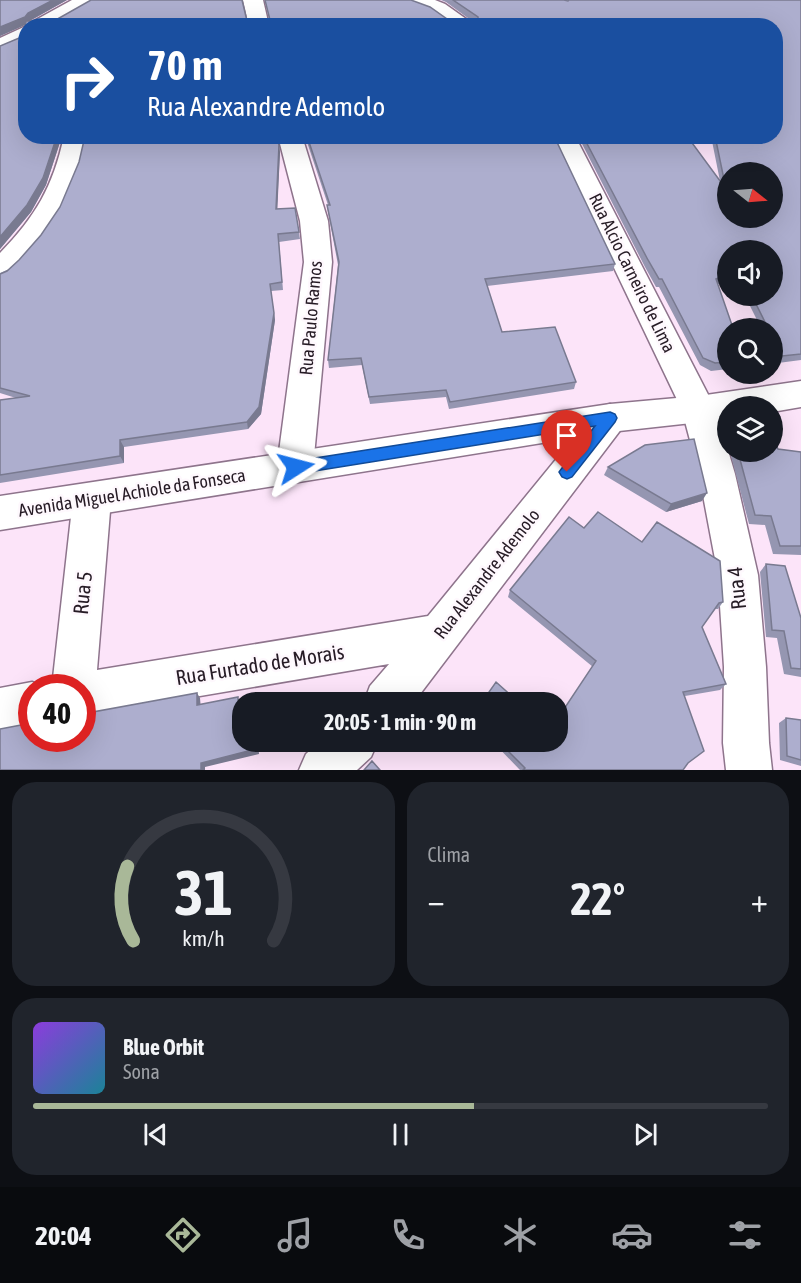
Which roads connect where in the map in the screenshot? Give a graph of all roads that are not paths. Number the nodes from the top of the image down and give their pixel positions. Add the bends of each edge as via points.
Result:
1 (253, 0) edge
2 (417, 0) edge
3 (93, 6) edge
4 (61, 18) edge
5 (257, 18) edge
6 (453, 18) edge
7 (18, 36) edge
8 (0, 46) edge
9 (75, 144) edge
10 (292, 144) edge
11 (566, 144) edge
12 (0, 271) edge
13 (801, 394) edge
14 (783, 397) edge
15 (717, 406) edge
16 (717, 408) edge
17 (783, 412) edge
18 (801, 414) edge
19 (610, 418) junction
20 (717, 462) edge
21 (296, 467) junction
22 (92, 499) junction
23 (0, 513) edge
24 (438, 636) junction
25 (75, 674) edge
26 (96, 692) edge
27 (394, 692) edge
28 (18, 707) edge
29 (0, 710) edge
30 (342, 752) edge
31 (322, 770) edge
32 (749, 770) edge

1 - 5 street
2 - 6 street
3 - 4 street
7 - 8 street
9 - 12 street via 72,166 59,198 29,240
10 - 21 street, Rua Paulo Ramos via 314,221 318,262
11 - 15 street, Rua Alcio Carneiro de Lima
13 - 14 street, Avenida Miguel Achiole da Fonseca
16 - 19 street, Avenida Miguel Achiole da Fonseca
17 - 18 street
19 - 21 street, Avenida Miguel Achiole da Fonseca
19 - 24 street, Rua Alexandre Ademolo
20 - 32 street, Rua 4 via 738,575
21 - 22 street, Avenida Miguel Achiole da Fonseca
22 - 23 street, Avenida Miguel Achiole da Fonseca
22 - 25 street, Rua 5
24 - 26 street, Rua Furtado de Morais
24 - 27 street, Rua Alexandre Ademolo
28 - 29 street
30 - 31 street

